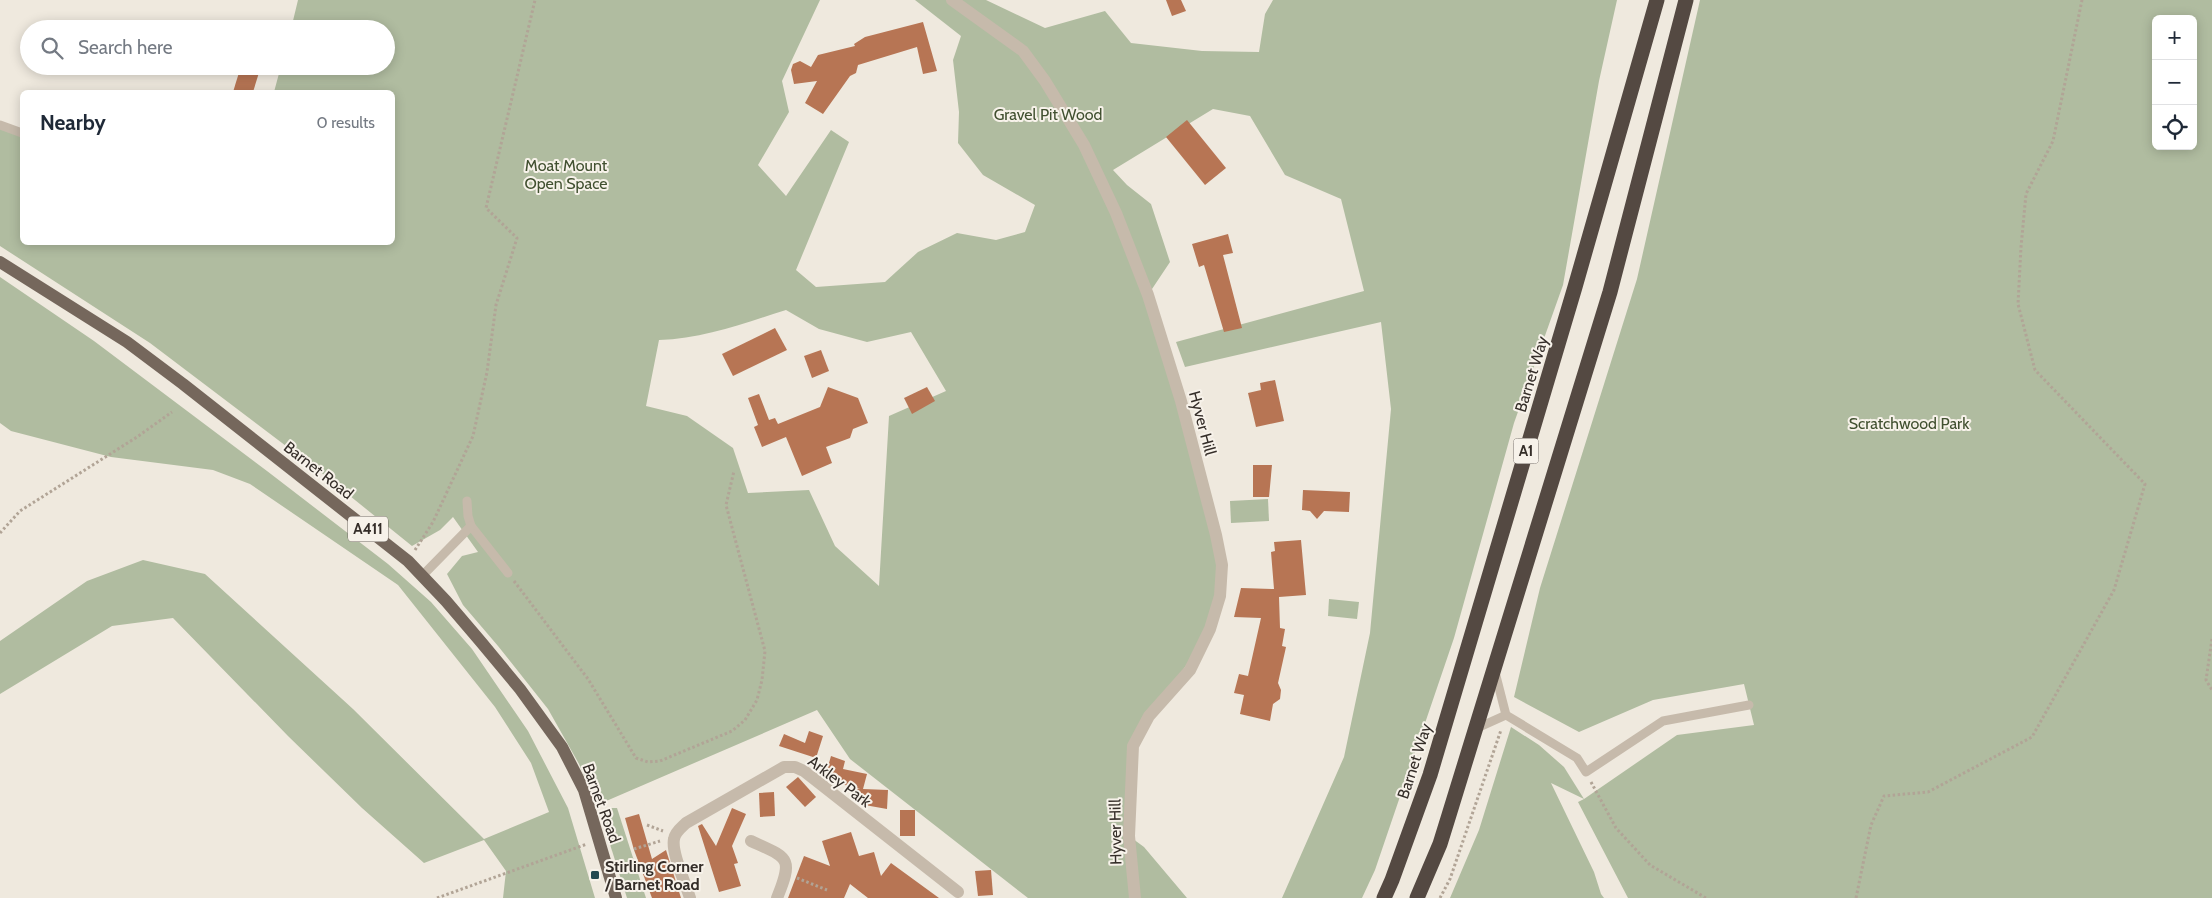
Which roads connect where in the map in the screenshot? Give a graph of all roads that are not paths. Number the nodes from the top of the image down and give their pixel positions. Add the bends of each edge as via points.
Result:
1 (952, 0) edge
2 (1657, 0) edge
3 (1686, 0) edge
4 (0, 125) edge
5 (20, 133) edge
6 (0, 262) edge
7 (467, 501) dead end
8 (471, 526) junction
9 (508, 573) road end
10 (422, 576) junction
11 (1495, 671) junction
12 (1749, 704) dead end
13 (1506, 715) junction
14 (1474, 730) junction
15 (751, 841) dead end
16 (959, 896) edge
17 (616, 898) edge
18 (690, 898) edge
19 (777, 898) edge
20 (1135, 898) edge
21 (1384, 898) edge
22 (1417, 898) edge

1 - 20 street, Hyver Hill via 1023,51 1084,145 1116,213 1148,295 1181,401 1218,545 1222,565 1220,596 1210,629 1190,670 1149,716 1133,746 1129,836
2 - 21 highway, Barnet Way / A1 via 1576,287 1430,774
3 - 11 highway, A1 via 1610,292
4 - 5 lane
6 - 10 main road, Barnet Road / A411 via 135,348 408,561
7 - 8 lane
8 - 9 lane
8 - 10 lane
10 - 17 main road, Barnet Road / A411 via 503,668 562,747 584,790
11 - 13 lane
11 - 14 highway, A1
12 - 13 lane via 1663,721 1586,772 1577,758
13 - 14 lane
14 - 22 highway, A1 via 1442,837
15 - 19 street via 780,854 786,863 787,874
16 - 18 street, Arkley Park via 804,771 784,767 694,818 679,830 675,836 675,850

